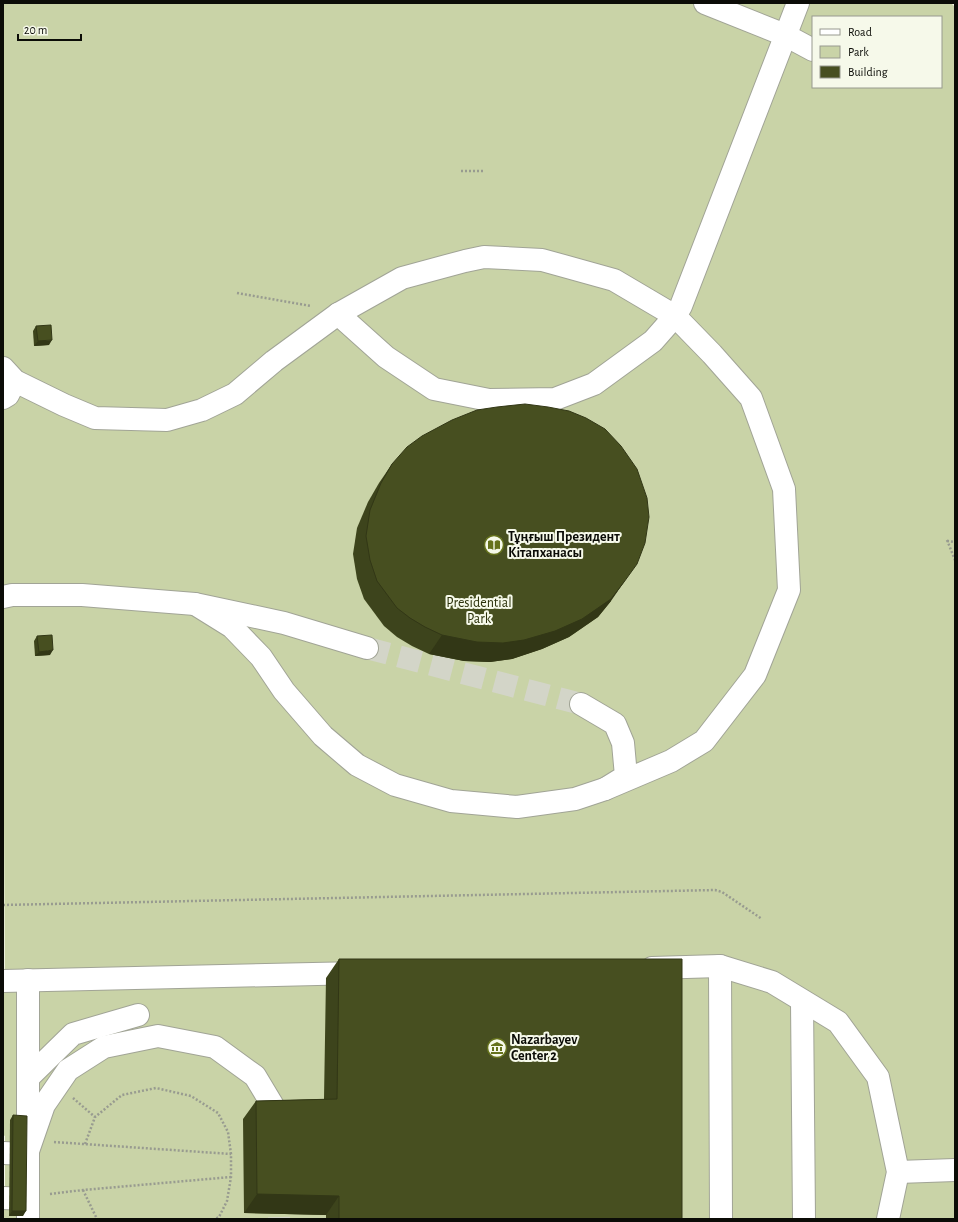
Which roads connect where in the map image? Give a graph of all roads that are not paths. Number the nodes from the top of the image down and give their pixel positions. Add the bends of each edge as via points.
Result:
1 (705, 3) edge
2 (798, 3) edge
3 (785, 35) junction
4 (812, 49) edge
5 (338, 314) junction
6 (675, 316) junction
7 (7, 382) edge
8 (6, 595) edge
9 (195, 604) junction
10 (367, 648) tunnel mouth
11 (581, 704) tunnel mouth
12 (605, 789) junction
13 (720, 966) junction
14 (632, 968) edge
15 (378, 973) edge
16 (3, 980) edge
17 (28, 980) junction
18 (802, 1000) junction
19 (138, 1015) dead end
20 (28, 1078) junction
21 (276, 1111) edge
22 (3, 1153) edge
23 (27, 1154) junction
24 (955, 1170) edge
25 (898, 1172) junction
26 (3, 1198) edge
27 (33, 1204) edge
28 (38, 1219) edge
29 (721, 1219) edge
30 (804, 1219) edge
31 (888, 1219) edge

1 - 3 lane
2 - 3 lane
3 - 4 lane
3 - 6 lane
5 - 6 lane via 402,278 484,257 503,257 542,260 614,280
5 - 6 lane via 386,357 434,389 489,400 555,399 594,384 653,341
5 - 7 lane via 274,361 235,394 202,410 167,420 95,418
6 - 12 lane via 751,398 784,489 789,590 756,675 704,741 671,761
8 - 9 lane via 82,595
9 - 10 lane via 284,623
9 - 12 lane via 232,627 261,657 284,691 323,736 357,765 395,785 450,801 517,807 575,799
11 - 12 lane via 615,724 623,743 626,776
13 - 14 lane
13 - 18 lane via 772,982
13 - 29 lane
15 - 17 lane
16 - 17 lane
17 - 20 lane
18 - 25 lane via 838,1022 878,1077
18 - 30 lane
19 - 20 lane via 73,1034
20 - 23 lane
21 - 23 lane via 255,1076 215,1047 158,1036 104,1047 68,1070 44,1105
22 - 23 lane
23 - 27 lane
24 - 25 lane
25 - 31 lane
26 - 27 lane
27 - 28 lane

